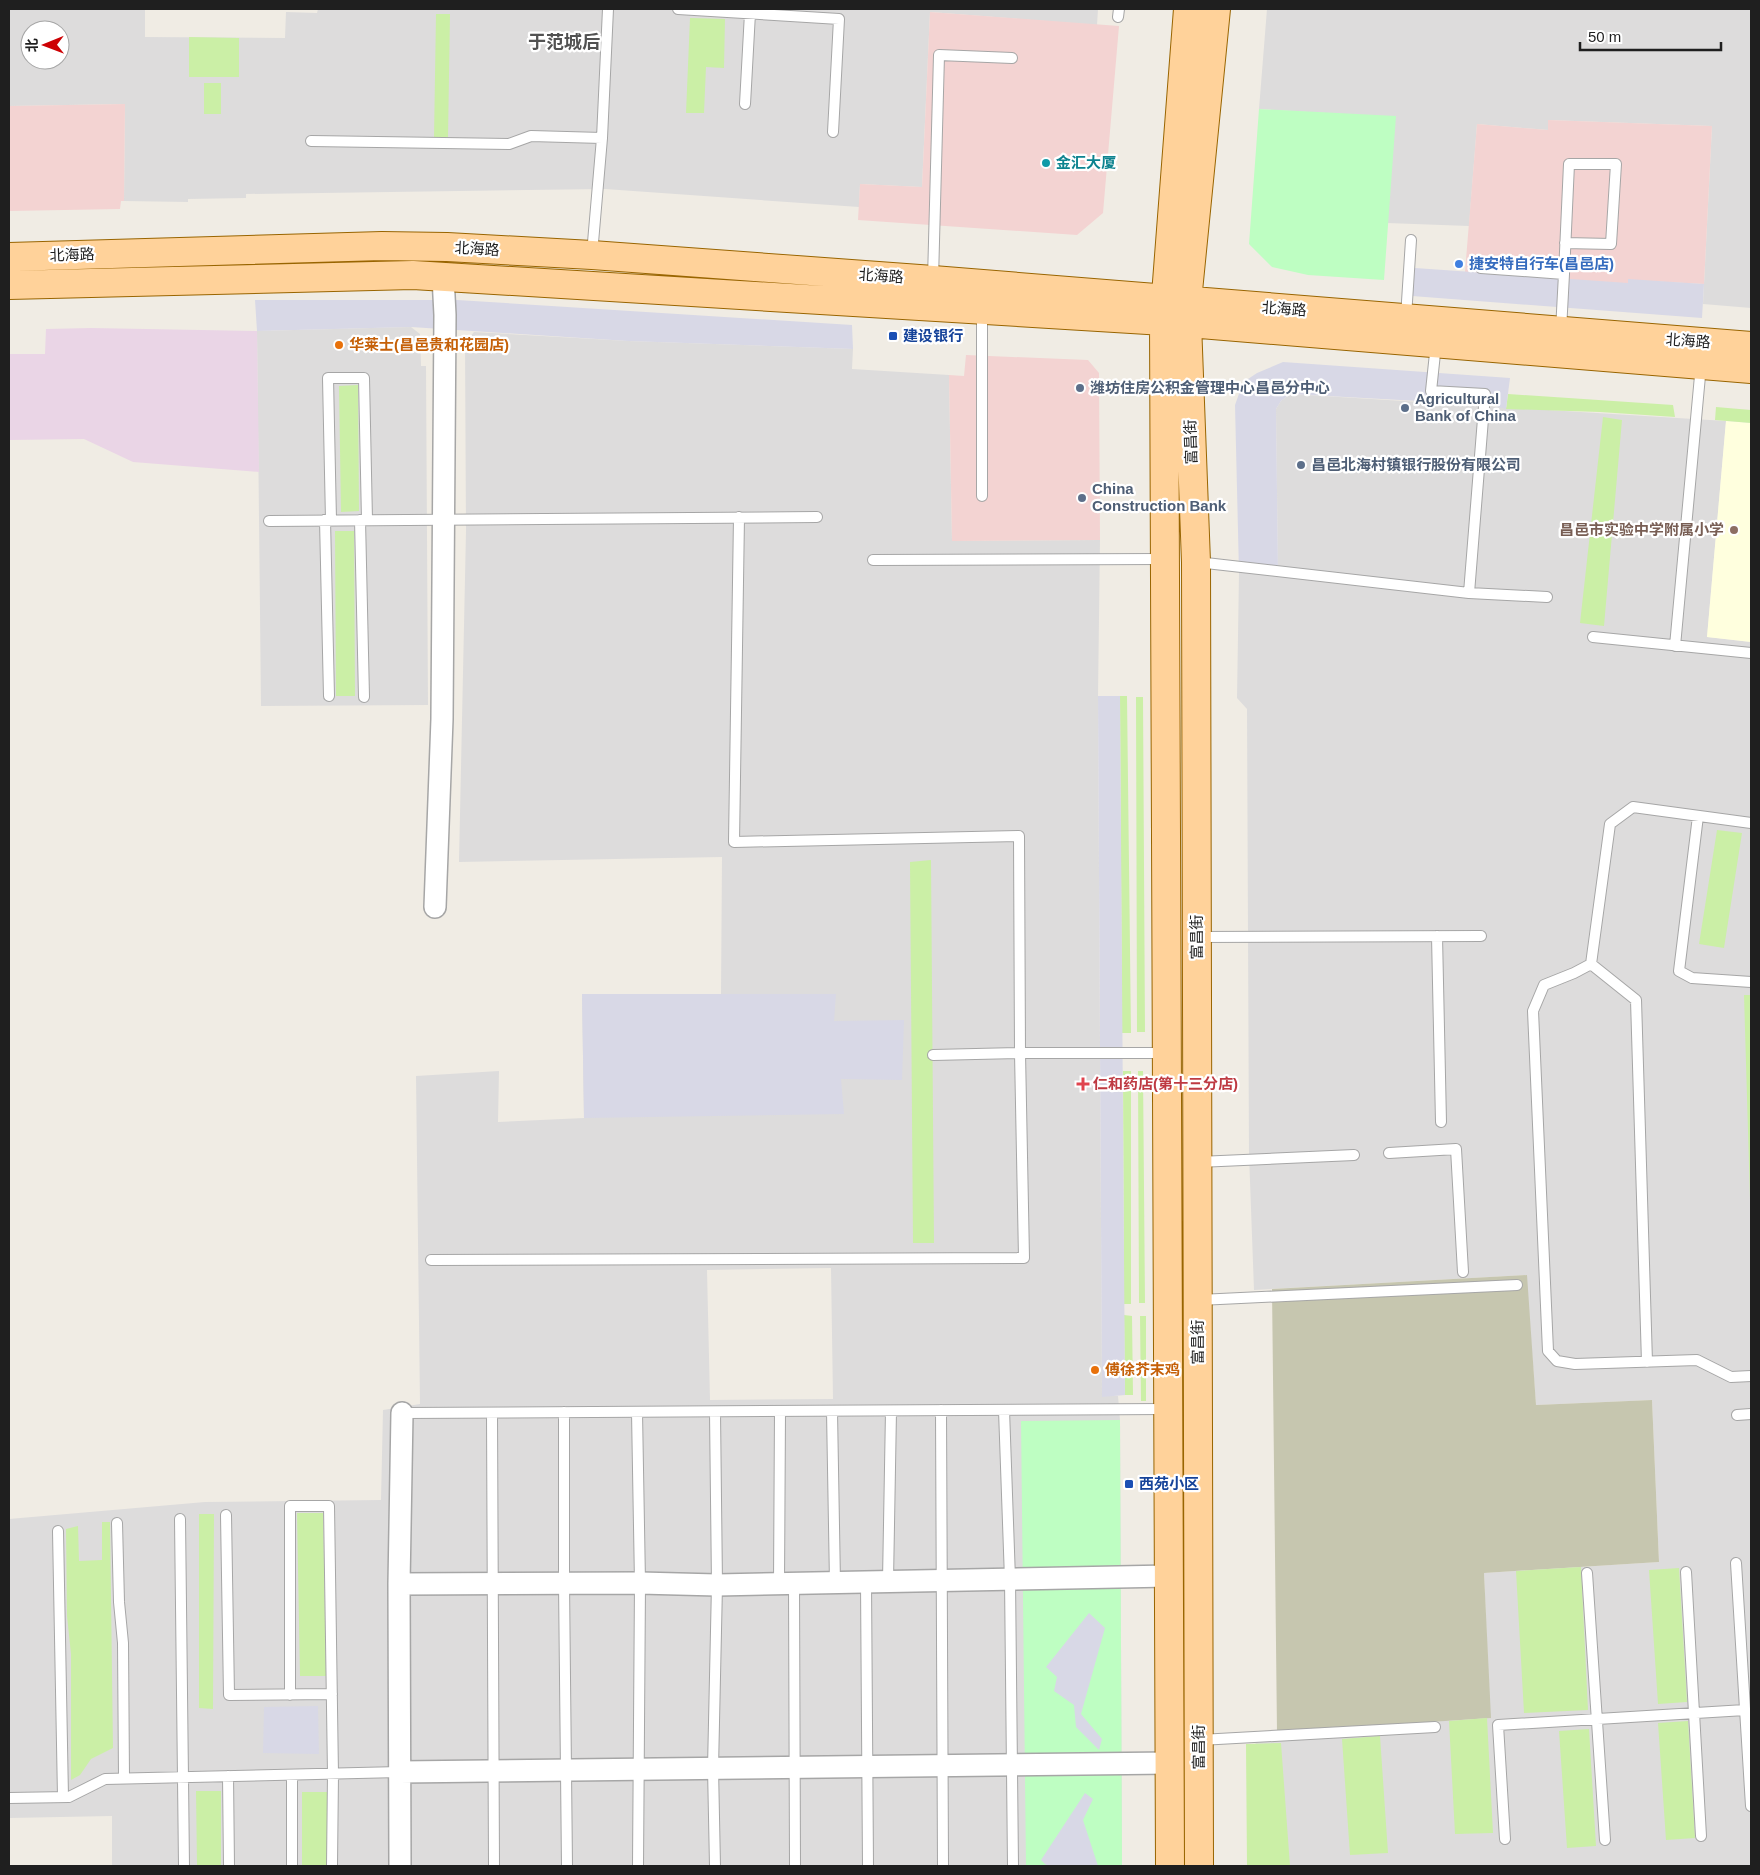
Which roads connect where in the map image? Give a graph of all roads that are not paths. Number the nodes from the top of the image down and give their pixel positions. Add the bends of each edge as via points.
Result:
1 (608, 9) edge
2 (678, 9) edge
3 (1188, 9) edge
4 (1216, 9) edge
5 (750, 13) junction
6 (1012, 58) dead end
7 (744, 104) dead end
8 (833, 132) dead end
9 (602, 138) junction
10 (311, 141) dead end
11 (1412, 240) dead end
12 (1565, 243) junction
13 (592, 255) junction
14 (9, 257) edge
15 (1480, 268) dead end
16 (1564, 274) junction
17 (443, 277) junction
18 (933, 280) junction
19 (9, 285) edge
20 (982, 311) junction
21 (1176, 311) junction
22 (1406, 318) junction
23 (1561, 331) junction
24 (1436, 343) junction
25 (1751, 346) edge
26 (1701, 364) junction
27 (1751, 368) edge
28 (982, 496) dead end
29 (739, 517) junction
30 (817, 517) dead end
31 (328, 520) junction
32 (363, 520) junction
33 (444, 520) junction
34 (269, 521) dead end
35 (1164, 559) junction
36 (873, 560) dead end
37 (1196, 562) junction
38 (1469, 593) junction
39 (1547, 597) dead end
40 (1593, 638) dead end
41 (1675, 646) junction
42 (1751, 653) edge
43 (329, 696) dead end
44 (364, 697) dead end
45 (1698, 816) junction
46 (1751, 823) edge
47 (435, 907) dead end
48 (1437, 936) junction
49 (1481, 936) dead end
50 (1197, 937) junction
51 (1591, 964) junction
52 (1751, 982) edge
53 (1020, 1053) junction
54 (1167, 1053) junction
55 (933, 1055) dead end
56 (1441, 1122) dead end
57 (1389, 1153) dead end
58 (1354, 1154) dead end
59 (1197, 1162) junction
60 (431, 1260) dead end
61 (1463, 1272) dead end
62 (1517, 1285) dead end
63 (1198, 1300) junction
64 (1647, 1362) junction
65 (1751, 1376) edge
66 (1168, 1409) junction
67 (941, 1410) junction
68 (1004, 1410) junction
69 (780, 1411) junction
70 (832, 1411) junction
71 (891, 1411) junction
72 (564, 1412) junction
73 (637, 1412) junction
74 (715, 1412) junction
75 (402, 1413) joint
76 (492, 1413) junction
77 (1751, 1414) edge
78 (1737, 1415) dead end
79 (226, 1515) dead end
80 (180, 1519) dead end
81 (117, 1523) dead end
82 (58, 1531) dead end
83 (1736, 1563) dead end
84 (1686, 1572) dead end
85 (1587, 1573) dead end
86 (1169, 1576) junction
87 (1010, 1579) junction
88 (941, 1580) junction
89 (888, 1581) junction
90 (866, 1582) junction
91 (564, 1583) junction
92 (640, 1583) junction
93 (786, 1583) junction
94 (834, 1583) junction
95 (399, 1584) junction
96 (492, 1584) junction
97 (717, 1585) junction
98 (290, 1694) junction
99 (332, 1694) junction
100 (1745, 1710) junction
101 (1694, 1713) junction
102 (1597, 1719) junction
103 (1435, 1727) dead end
104 (1199, 1740) junction
105 (1170, 1763) junction
106 (1012, 1765) junction
107 (867, 1766) junction
108 (942, 1766) junction
109 (713, 1768) junction
110 (795, 1768) junction
111 (565, 1770) junction
112 (638, 1770) junction
113 (493, 1771) junction
114 (400, 1772) junction
115 (333, 1774) junction
116 (292, 1775) junction
117 (228, 1776) junction
118 (184, 1777) junction
119 (124, 1778) junction
120 (63, 1797) junction
121 (9, 1798) edge
122 (1751, 1806) edge
123 (1700, 1836) dead end
124 (1504, 1839) dead end
125 (1605, 1840) dead end
126 (184, 1866) edge
127 (229, 1866) edge
128 (292, 1866) edge
129 (332, 1866) edge
130 (400, 1866) edge
131 (494, 1866) edge
132 (567, 1866) edge
133 (638, 1866) edge
134 (715, 1866) edge
135 (795, 1866) edge
136 (868, 1866) edge
137 (942, 1866) edge
138 (1013, 1866) edge
139 (1170, 1866) edge
140 (1199, 1866) edge

1 - 9 lane
2 - 5 lane
3 - 21 main road, 富昌街
4 - 21 main road, 富昌街
5 - 7 lane
5 - 8 lane via 839,19
6 - 18 lane via 939,55
9 - 10 lane via 531,136 509,144
9 - 13 lane
11 - 22 lane
12 - 12 lane via 1569,164 1616,164 1611,244
12 - 16 lane
13 - 14 main road, 北海路 via 382,246
13 - 18 main road, 北海路
15 - 16 lane
16 - 23 lane
17 - 19 main road, 北海路
17 - 20 main road, 北海路
17 - 33 street
18 - 21 main road, 北海路
20 - 21 main road, 北海路
20 - 28 lane
21 - 22 main road, 北海路
21 - 24 main road, 北海路
21 - 35 main road, 富昌街
21 - 37 main road, 富昌街
22 - 23 main road, 北海路
23 - 25 main road, 北海路
24 - 26 main road, 北海路
24 - 38 lane via 1431,391 1485,394
26 - 27 main road, 北海路
26 - 41 lane
29 - 30 lane
29 - 33 lane
29 - 53 lane via 734,842 1019,836
31 - 32 lane
31 - 32 lane via 328,378 364,378
31 - 34 lane
31 - 43 lane
32 - 33 lane
32 - 44 lane
33 - 47 street via 442,719
35 - 36 lane
35 - 54 main road, 富昌街
37 - 38 lane
37 - 50 main road, 富昌街
38 - 39 lane
40 - 41 lane
41 - 42 lane
45 - 46 lane
45 - 51 lane via 1633,807 1610,824
45 - 52 lane via 1679,971 1692,978
48 - 49 lane
48 - 50 lane
48 - 56 lane
50 - 59 main road, 富昌街
51 - 64 lane via 1636,1000
51 - 64 lane via 1544,985 1533,1011 1548,1351 1557,1361 1575,1364
53 - 54 lane
53 - 55 lane
53 - 60 lane via 1024,1258
54 - 66 main road, 富昌街
57 - 61 lane via 1456,1149
58 - 59 lane
59 - 63 main road, 富昌街
62 - 63 lane
63 - 104 main road, 富昌街
64 - 65 lane via 1697,1360 1731,1377
66 - 68 lane
66 - 86 main road, 富昌街
67 - 68 lane
67 - 71 lane
67 - 88 lane
68 - 87 lane
69 - 70 lane
69 - 74 lane
69 - 93 lane
70 - 71 lane
70 - 94 lane
71 - 89 lane
72 - 73 lane
72 - 76 lane
72 - 91 lane
73 - 74 lane
73 - 92 lane
74 - 97 lane
75 - 76 lane
75 - 95 street
76 - 96 lane
77 - 78 lane
79 - 98 lane via 229,1695
80 - 118 lane
81 - 119 lane via 123,1643
82 - 120 lane
83 - 100 lane
84 - 101 lane
85 - 102 lane
86 - 87 street
86 - 105 main road, 富昌街
87 - 88 street
87 - 106 lane
88 - 89 street
88 - 108 lane
89 - 90 street
90 - 94 street
90 - 107 lane
91 - 92 street
91 - 96 street
91 - 111 lane
92 - 97 street
92 - 112 lane
93 - 94 street
93 - 97 street
93 - 110 lane
95 - 96 street
95 - 114 street
96 - 113 lane
97 - 109 lane
98 - 99 lane
98 - 99 lane via 290,1506 329,1506
99 - 115 lane
100 - 101 lane
100 - 122 lane
101 - 102 lane
101 - 123 lane
102 - 124 lane via 1498,1725
102 - 125 lane
103 - 104 lane
104 - 140 main road, 富昌街
105 - 106 street
105 - 139 main road, 富昌街
106 - 108 street
106 - 138 lane
107 - 108 street
107 - 110 street
107 - 136 lane
108 - 137 lane
109 - 110 street
109 - 112 street
109 - 134 lane
110 - 135 lane
111 - 112 street
111 - 113 street
111 - 132 lane
112 - 133 lane
113 - 114 street
113 - 131 lane
114 - 115 lane
114 - 130 street
115 - 116 lane
115 - 129 lane
116 - 117 lane
116 - 128 lane
117 - 118 lane
117 - 127 lane
118 - 119 lane
118 - 126 lane
119 - 120 lane via 105,1778
120 - 121 lane

